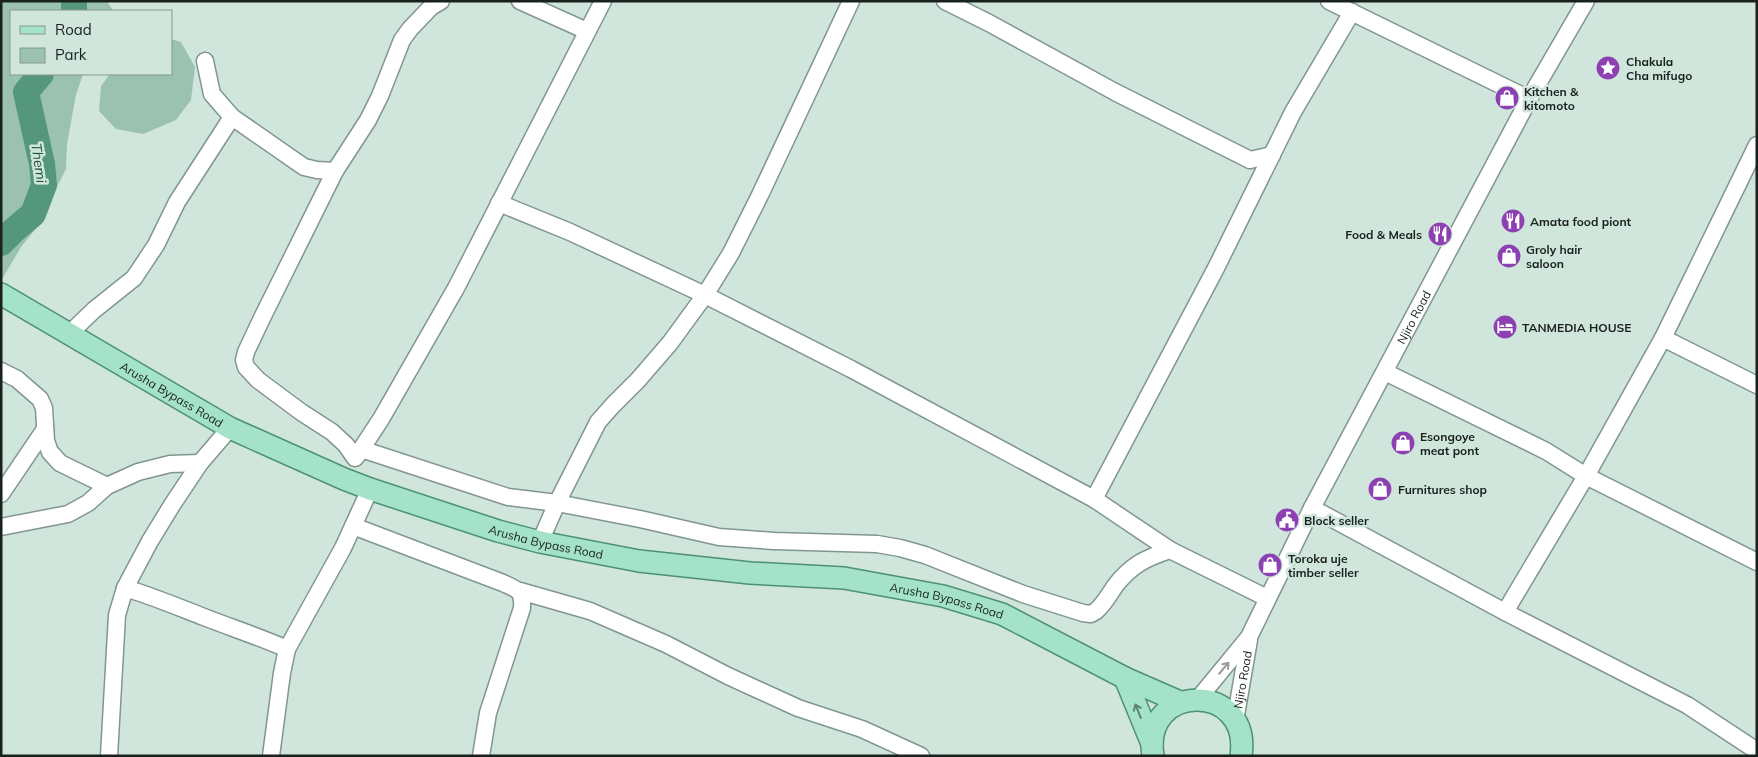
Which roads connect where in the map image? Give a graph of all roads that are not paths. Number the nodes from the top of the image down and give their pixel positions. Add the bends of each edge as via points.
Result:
1 (441, 1) edge
2 (520, 1) edge
3 (603, 1) edge
4 (851, 1) edge
5 (945, 1) edge
6 (1329, 1) edge
7 (1586, 1) edge
8 (1352, 12) junction
9 (587, 30) junction
10 (205, 61) dead end
11 (1529, 99) junction
12 (232, 117) junction
13 (1757, 145) edge
14 (1272, 155) junction
15 (335, 171) junction
16 (499, 202) junction
17 (4, 295) edge
18 (705, 295) junction
19 (69, 334) junction
20 (1663, 338) junction
21 (1, 371) edge
22 (1385, 372) junction
23 (1757, 385) edge
24 (230, 428) junction
25 (45, 429) junction
26 (358, 454) junction
27 (200, 464) junction
28 (1586, 476) junction
29 (344, 479) junction
30 (107, 486) junction
31 (370, 489) junction
32 (1, 494) edge
33 (1094, 499) junction
34 (557, 503) junction
35 (1312, 508) junction
36 (353, 526) junction
37 (1, 527) edge
38 (540, 542) junction
39 (1170, 550) junction
40 (1757, 562) edge
41 (125, 588) junction
42 (520, 591) junction
43 (1267, 598) junction
44 (1506, 612) junction
45 (1249, 637) junction
46 (287, 649) junction
47 (1125, 678) junction
48 (1189, 701) junction
49 (1235, 721) junction
50 (1152, 750) edge
51 (1757, 751) edge
52 (1244, 752) edge
53 (109, 756) edge
54 (271, 756) edge
55 (481, 756) edge
56 (921, 756) edge

1 - 15 street via 430,7 402,40 372,112
2 - 9 street
3 - 9 street
4 - 18 street via 760,196
5 - 14 street via 1250,160
6 - 8 street
7 - 11 street, Njiro Road
8 - 11 street
8 - 14 street via 1293,112
9 - 16 street
10 - 12 street via 212,94
11 - 22 street, Njiro Road
12 - 15 street via 304,167
12 - 19 street via 177,202 156,245 134,278
13 - 20 street
14 - 33 street
15 - 26 street via 244,360 258,380
16 - 18 street
16 - 26 street via 447,305
17 - 19 main road, Arusha Bypass Road
18 - 33 street
18 - 34 street via 670,343 598,422
19 - 24 main road, Arusha Bypass Road
20 - 23 street
20 - 28 street
21 - 25 street via 17,379 40,399
22 - 28 street via 1546,451
22 - 35 street, Njiro Road
24 - 27 street
24 - 29 main road, Arusha Bypass Road
25 - 30 street via 50,452 60,463
25 - 32 street
26 - 29 street
26 - 34 street via 508,498
27 - 30 street via 170,464 138,472
27 - 41 street via 150,541
28 - 40 street
28 - 44 street
29 - 31 main road, Arusha Bypass Road
30 - 37 street via 88,503 68,514
31 - 36 street
31 - 38 main road, Arusha Bypass Road
33 - 39 street
34 - 38 street
34 - 39 street via 719,537 877,544 900,548 1023,594 1091,614 1102,606 1134,565
35 - 43 street, Njiro Road
35 - 44 street
36 - 42 street
36 - 46 street
38 - 47 main road, Arusha Bypass Road via 639,561 750,573 844,578 943,596 1002,614
39 - 43 street
41 - 46 street via 159,598
41 - 53 street via 117,615
42 - 55 street via 522,608 488,713
42 - 56 street via 590,611 798,708 862,729
43 - 45 street, Njiro Road
44 - 51 street via 1687,704
48 -> 45 street, Njiro Road
45 - 49 street, Njiro Road
46 - 54 street
47 - 48 main road, Arusha Bypass Road
50 -> 47 main road
48 - 49 main road, Arusha Bypass Road via 1212,702 1226,709
48 - 50 main road via 1169,709 1160,718 1154,730
49 - 52 main road

